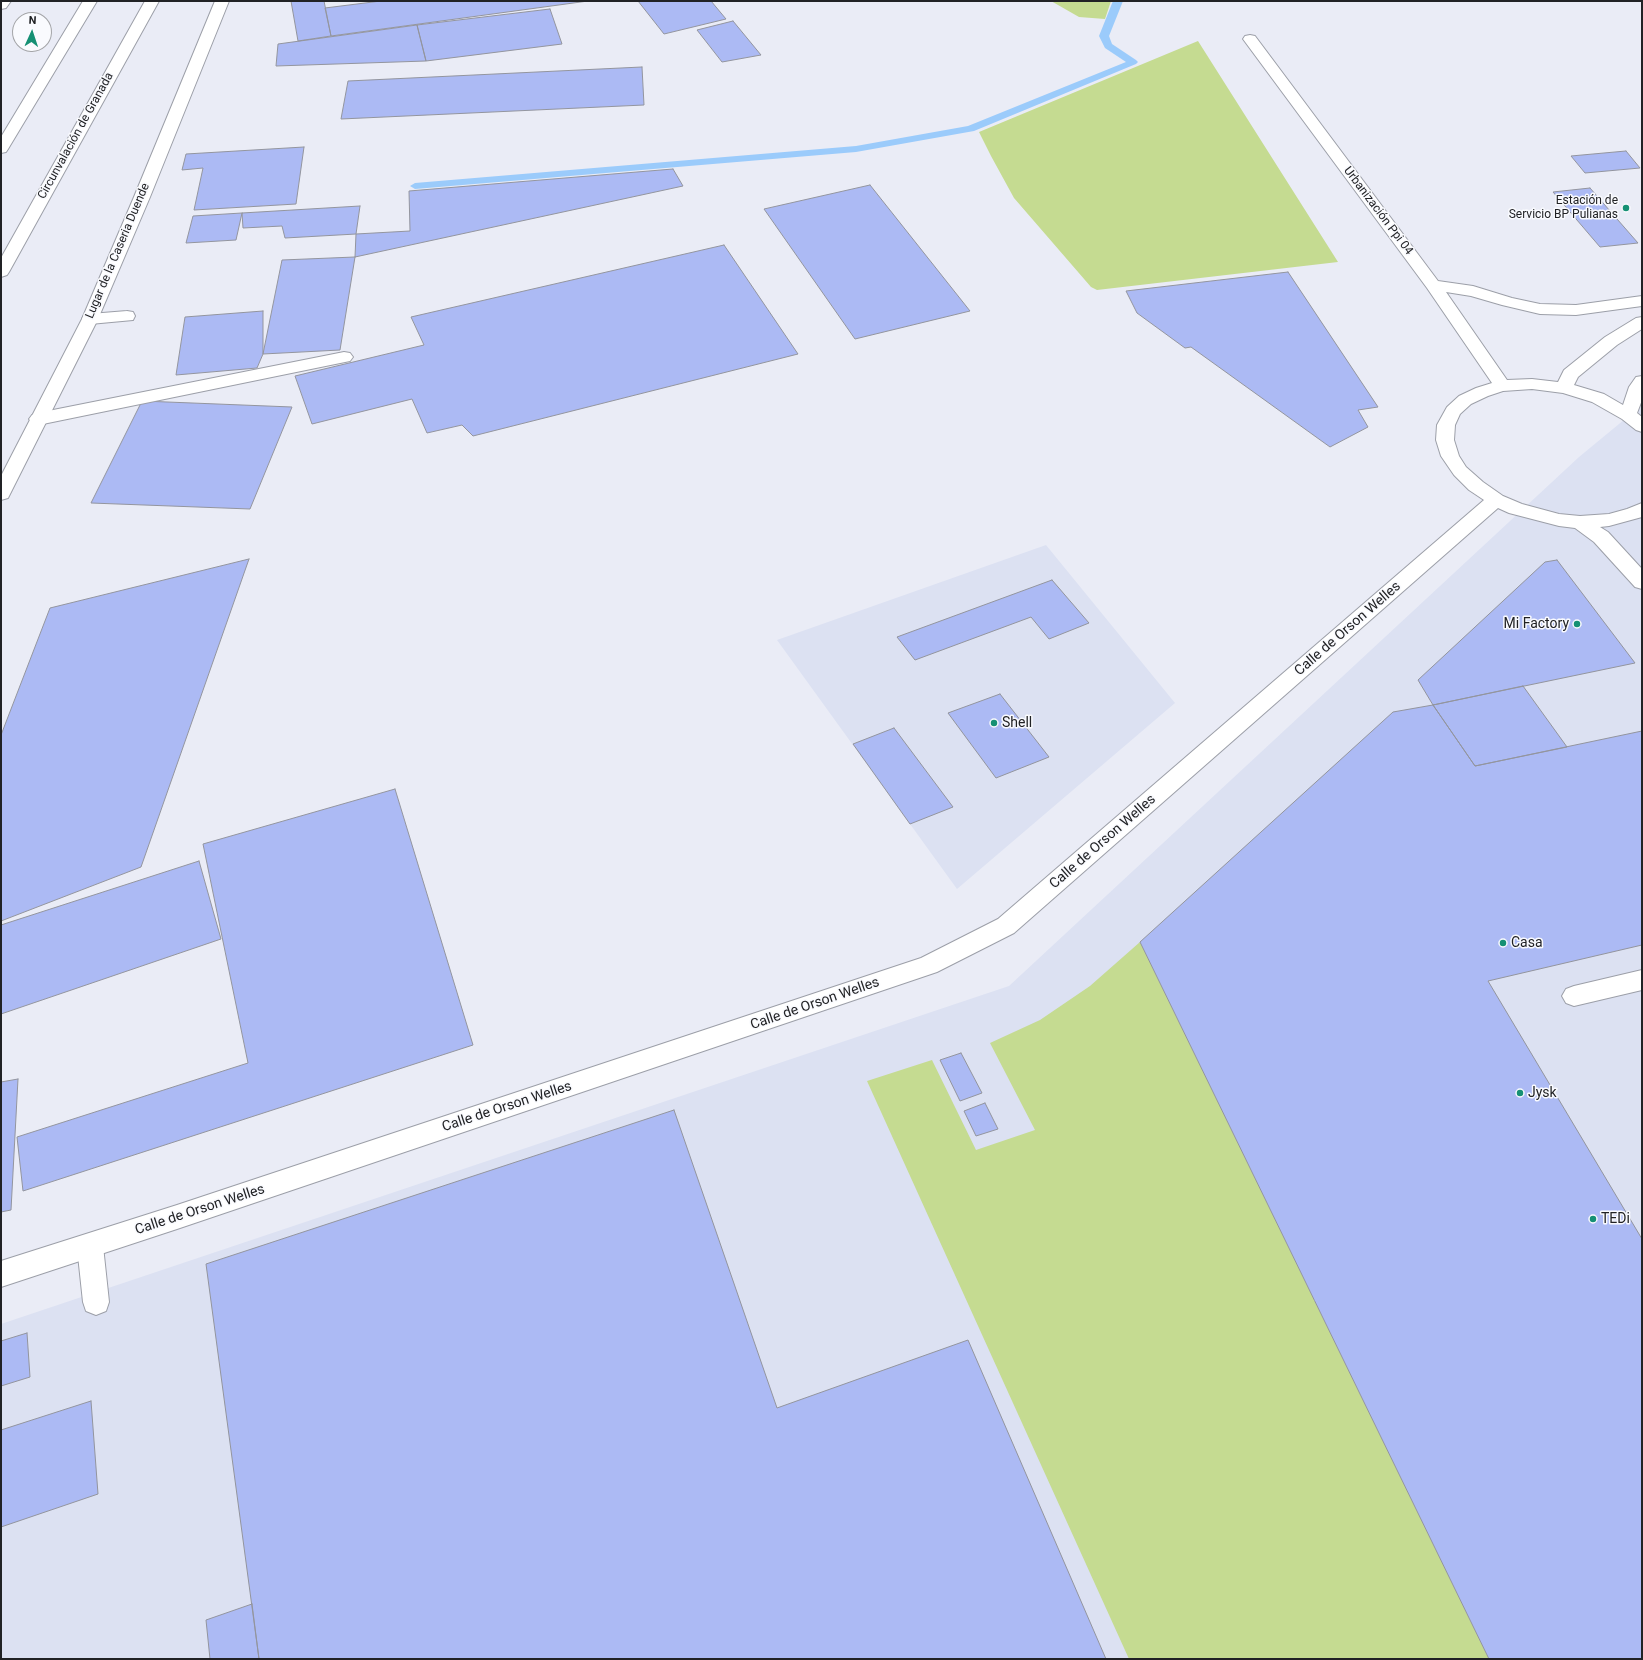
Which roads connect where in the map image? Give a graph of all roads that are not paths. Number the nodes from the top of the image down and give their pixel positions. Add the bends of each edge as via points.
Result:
1 (4, 1) edge
2 (90, 1) edge
3 (152, 1) edge
4 (222, 1) edge
5 (1, 5) edge
6 (1250, 39) dead end
7 (1, 149) edge
8 (1, 272) edge
9 (1433, 285) junction
10 (1642, 301) edge
11 (128, 316) dead end
12 (90, 319) junction
13 (1642, 322) edge
14 (344, 357) dead end
15 (1642, 381) edge
16 (1502, 386) junction
17 (1564, 388) junction
18 (1628, 415) junction
19 (38, 419) junction
20 (1642, 426) edge
21 (1, 494) edge
22 (1496, 500) junction
23 (1639, 517) edge
24 (1580, 522) junction
25 (1642, 582) edge
26 (1642, 980) edge
27 (1574, 996) dead end
28 (90, 1246) junction
29 (1, 1274) edge
30 (96, 1302) dead end

1 - 5 main road
2 - 7 main road
3 - 8 main road, Circunvalación de Granada
4 - 12 main road, Lugar de la Caseria Duende
6 - 9 main road, Urbanización Ppi 04
9 - 10 main road via 1473,291 1540,309 1576,310
9 - 16 main road, Urbanización Ppi 04
11 - 12 main road
12 - 19 main road, Lugar de la Caseria Duende
13 - 17 main road via 1611,341 1570,374
14 - 19 main road
15 - 18 main road
16 - 17 main road via 1532,384
16 - 22 main road via 1465,400 1453,411 1446,425 1445,440 1450,456 1460,471
17 - 18 main road via 1598,398
18 - 20 main road
19 - 21 main road, Lugar de la Caseria Duende
22 - 24 main road via 1537,516
22 - 28 main road, Calle de Orson Welles via 1006,926 929,965
23 - 24 main road
24 - 25 main road via 1601,537
26 - 27 main road
28 - 29 main road, Calle de Orson Welles
28 - 30 main road

